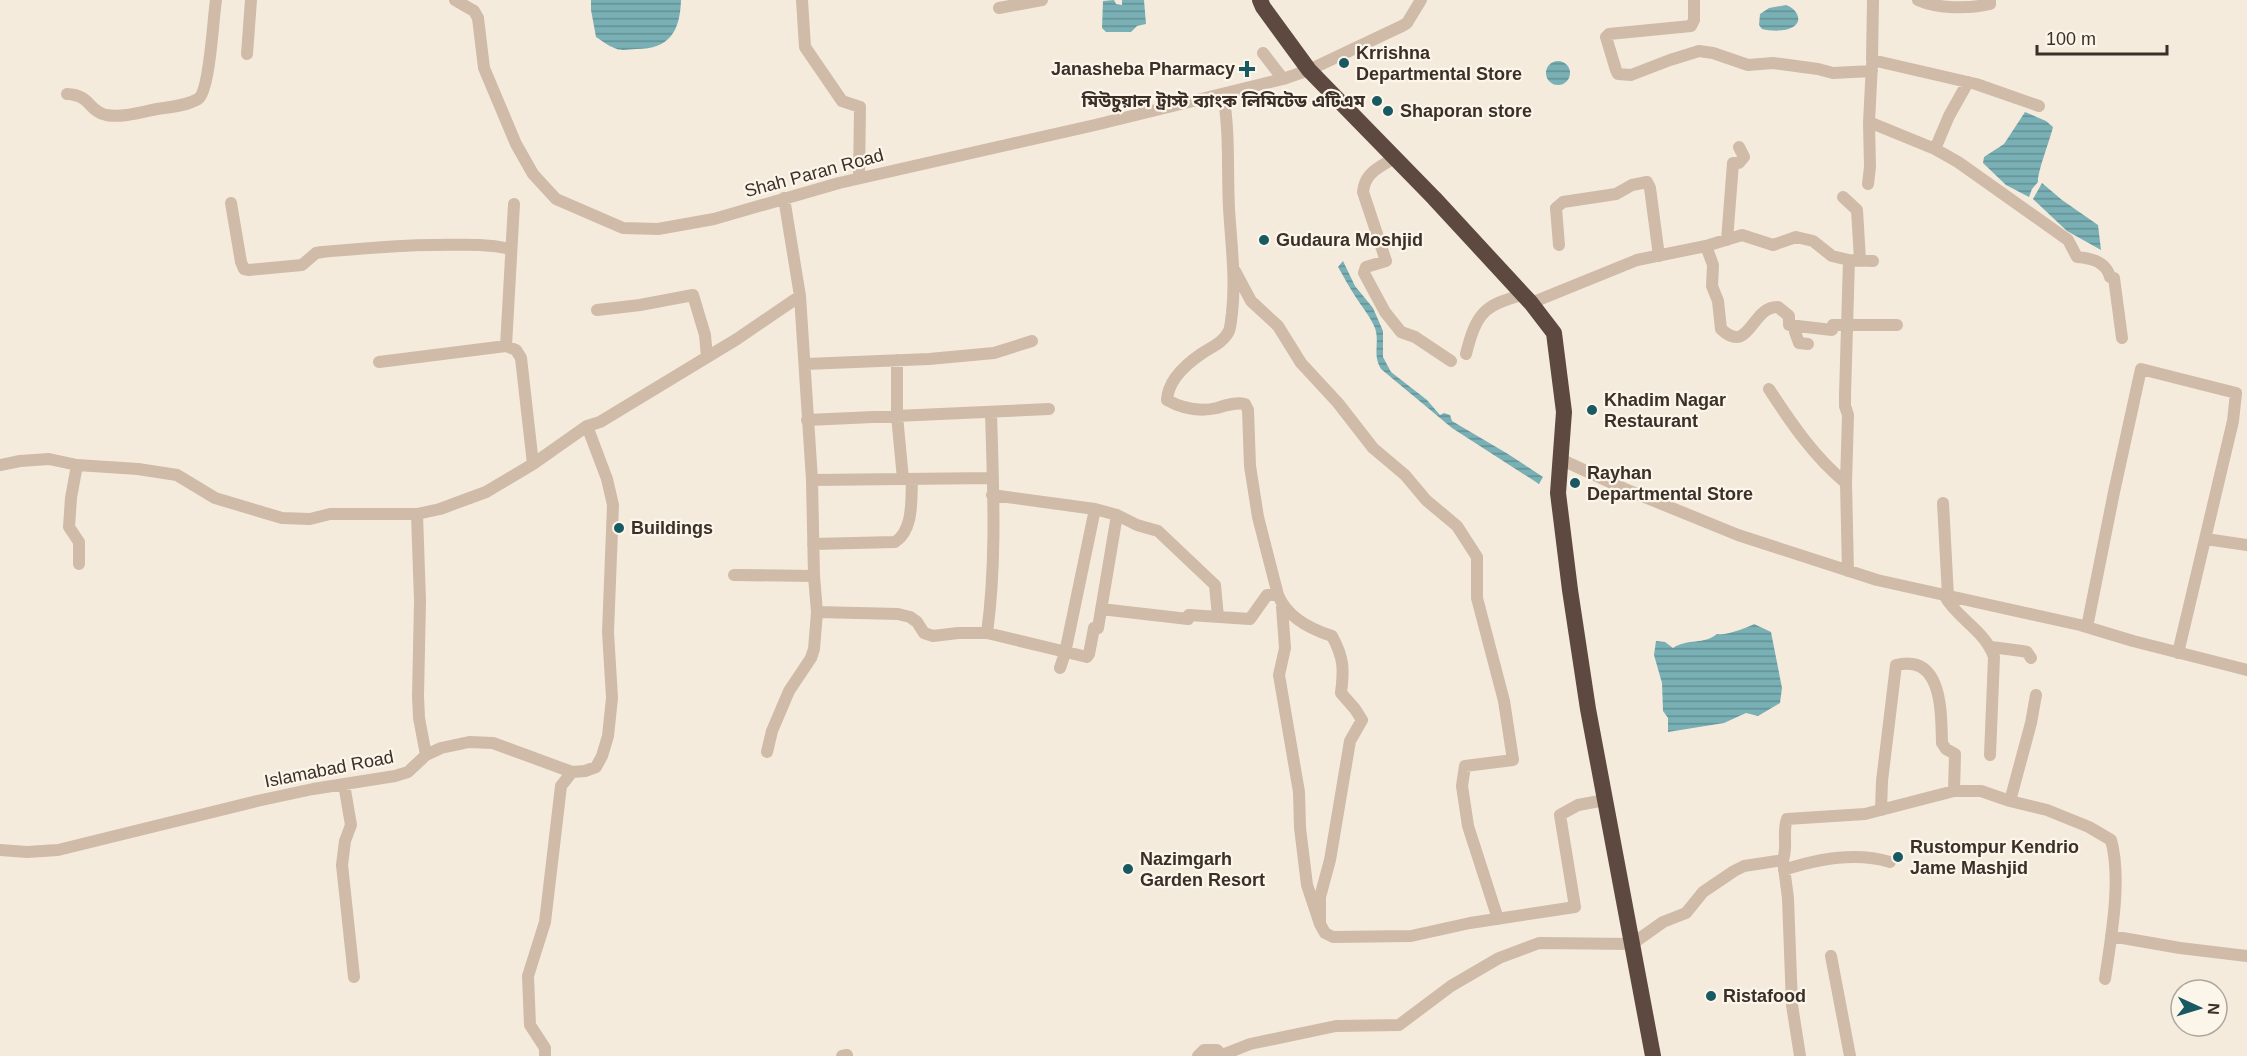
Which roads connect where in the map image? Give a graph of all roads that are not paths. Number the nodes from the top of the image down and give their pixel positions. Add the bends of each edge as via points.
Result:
1 (216, 0) edge
2 (251, 0) edge
3 (455, 0) edge
4 (802, 0) edge
5 (1042, 0) edge
6 (1260, 0) edge
7 (1421, 0) edge
8 (1694, 0) edge
9 (1873, 0) edge
10 (1918, 0) edge
11 (1990, 0) edge
12 (999, 8) dead end
13 (1263, 53) dead end
14 (247, 54) dead end
15 (1872, 65) junction
16 (1309, 70) junction
17 (1283, 79) junction
18 (1968, 82) junction
19 (67, 94) dead end
20 (1223, 94) junction
21 (2039, 106) dead end
22 (1869, 122) junction
23 (1739, 147) dead end
24 (1935, 149) junction
25 (1394, 158) junction
26 (859, 178) junction
27 (1868, 184) dead end
28 (1843, 197) dead end
29 (784, 198) junction
30 (231, 203) dead end
31 (514, 204) dead end
32 (1727, 240) junction
33 (1559, 245) dead end
34 (1706, 246) junction
35 (511, 249) junction
36 (1659, 256) junction
37 (1854, 260) junction
38 (1873, 261) dead end
39 (1233, 267) junction
40 (800, 296) junction
41 (1527, 299) junction
42 (597, 310) dead end
43 (1897, 325) dead end
44 (1797, 326) junction
45 (1846, 326) junction
46 (2122, 338) dead end
47 (1032, 341) dead end
48 (1808, 344) dead end
49 (506, 346) junction
50 (1466, 354) dead end
51 (707, 357) junction
52 (897, 360) junction
53 (1451, 361) dead end
54 (379, 362) dead end
55 (806, 364) junction
56 (1769, 389) dead end
57 (1048, 409) dead end
58 (992, 412) junction
59 (897, 416) junction
60 (807, 420) junction
61 (587, 426) junction
62 (533, 464) junction
63 (1560, 464) junction
64 (0, 465) edge
65 (77, 465) junction
66 (993, 478) junction
67 (908, 479) junction
68 (812, 480) junction
69 (1846, 483) junction
70 (992, 495) junction
71 (1943, 503) dead end
72 (1095, 509) junction
73 (417, 514) junction
74 (1117, 514) junction
75 (2206, 538) junction
76 (813, 544) junction
77 (2247, 545) edge
78 (79, 564) dead end
79 (1848, 571) junction
80 (734, 574) dead end
81 (814, 576) junction
82 (1946, 596) junction
83 (1280, 601) junction
84 (1101, 609) junction
85 (817, 612) junction
86 (1218, 617) junction
87 (2087, 627) junction
88 (987, 633) junction
89 (1991, 647) junction
90 (1065, 653) junction
91 (2178, 654) junction
92 (2031, 658) dead end
93 (1060, 668) dead end
94 (2247, 670) edge
95 (2036, 695) dead end
96 (767, 752) dead end
97 (426, 755) junction
98 (1990, 755) dead end
99 (572, 772) junction
100 (344, 784) junction
101 (1953, 791) junction
102 (1605, 800) junction
103 (2010, 801) junction
104 (1881, 810) junction
105 (0, 849) edge
106 (1890, 862) dead end
107 (1784, 865) junction
108 (1498, 920) junction
109 (1320, 924) junction
110 (2111, 936) junction
111 (1632, 944) junction
112 (1831, 956) dead end
113 (2247, 956) edge
114 (354, 977) dead end
115 (2105, 979) dead end
116 (1222, 1055) edge
117 (545, 1056) edge
118 (1198, 1056) edge
119 (1653, 1056) edge
120 (1800, 1056) edge
121 (1850, 1056) edge

1 - 19 street via 207,78 198,99 133,114 108,115 98,112 83,97
2 - 14 street
3 - 29 street, Shah Paran Road via 474,11 478,18 484,68 507,122 533,174 556,199 623,228 658,229 714,219
4 - 26 street via 805,47 842,101 860,106
5 - 12 street
6 - 16 highway
7 - 16 street, Shah Paran Road via 1407,23
8 - 15 street via 1691,26 1609,34 1606,37 1618,74 1631,75 1700,51 1748,65 1773,63 1833,73
9 - 15 street
10 - 11 street via 1965,8 1990,4
13 - 17 street
15 - 18 street
15 - 22 street
16 - 17 street, Shah Paran Road
16 - 25 highway
17 - 20 street, Shah Paran Road
18 - 21 street
18 - 24 street
20 - 26 street, Shah Paran Road
20 - 39 street via 1229,123
22 - 24 street
22 - 27 street
23 - 32 street via 1744,157 1733,163
24 - 46 street via 2046,223 2068,240 2077,257 2108,269 2114,278
25 - 41 highway
25 - 53 street via 1364,182 1363,192 1386,261 1366,267 1364,273 1401,332
26 - 29 street, Shah Paran Road
28 - 37 street via 1857,210
29 - 40 street
30 - 35 street via 241,262 249,270 302,265 322,252 408,244
31 - 35 street
32 - 34 street
32 - 37 street via 1742,235 1773,245 1796,237 1814,241 1832,256
33 - 36 street via 1557,205 1616,194 1647,182
34 - 36 street
34 - 44 street via 1713,265 1712,286 1722,331 1729,336 1742,336 1770,307 1778,307 1789,316 1789,325
35 - 49 street
36 - 41 street via 1637,260
37 - 38 street
37 - 45 street
39 - 83 street via 1230,329 1225,338 1200,354 1173,380 1167,388 1167,400 1195,410 1245,404 1258,517
39 - 108 street via 1251,301 1278,326 1301,363 1373,448 1457,525 1477,557 1477,598 1504,701 1513,760 1466,766 1462,786 1468,826
40 - 51 street
40 - 55 street
41 - 50 street via 1489,306 1480,314
41 - 63 highway via 1554,333 1564,412
42 - 51 street via 693,295
43 - 45 street
44 - 45 street via 1832,330 1833,325
44 - 48 street via 1799,344
45 - 69 street
47 - 52 street via 994,353
49 - 54 street
49 - 62 street via 516,350 521,358
51 - 61 street via 600,422
52 - 55 street
52 - 59 street
55 - 60 street
56 - 69 street via 1822,461
57 - 58 street
58 - 59 street
58 - 66 street
59 - 60 street
59 - 67 street
60 - 68 street
61 - 62 street
61 - 99 street via 613,505 608,632 612,698 602,756 596,767
62 - 73 street via 486,492
63 - 79 street via 1737,535
63 - 102 highway via 1558,493 1588,709
64 - 65 street via 50,459
65 - 73 street via 177,475 215,498 282,518
65 - 78 street via 69,527 79,542
66 - 67 street
66 - 70 street
67 - 68 street
67 - 76 street via 909,518 898,540
68 - 76 street
69 - 79 street
70 - 72 street
70 - 88 street
71 - 82 street
72 - 74 street
72 - 90 street
73 - 97 street via 418,696
74 - 84 street
74 - 86 street via 1158,531 1215,585
75 - 77 street
75 - 87 street via 2236,393 2141,369
75 - 91 street
76 - 81 street
79 - 82 street
80 - 81 street
81 - 85 street
82 - 87 street
82 - 89 street via 1951,607
83 - 86 street via 1267,596 1250,619
83 - 109 street via 1285,648 1280,675 1299,792 1307,885
83 - 109 street via 1311,629 1332,636 1344,667 1341,693 1362,720 1350,741 1320,897
84 - 86 street via 1188,619 1189,615
84 - 90 street via 1088,656
85 - 88 street via 898,614 910,617 924,633 933,636
85 - 96 street via 811,658 789,691
87 - 91 street
88 - 90 street
89 - 92 street via 2027,652
89 - 98 street via 1994,657
90 - 93 street
91 - 94 street
95 - 103 street
97 - 99 street, Islamabad Road via 469,742 493,743
97 - 100 street, Islamabad Road via 408,772
99 - 117 street via 561,786 545,922 528,976 530,1025 545,1048
100 - 105 street, Islamabad Road via 58,850
100 - 114 street via 351,825 342,865
101 - 103 street via 1981,791
101 - 104 street
101 - 104 street via 1955,754 1942,744 1937,689 1924,668 1916,664 1896,665
102 - 108 street via 1578,805 1560,815 1575,907
102 - 111 highway
103 - 110 street via 2047,810 2112,840 2116,858
104 - 107 street via 1787,819 1783,829
106 - 107 street via 1875,857
107 - 111 street via 1744,866 1734,871 1703,892 1686,913 1663,922
107 - 120 street via 1792,1005
108 - 109 street via 1411,936 1333,937
110 - 113 street
110 - 115 street
111 - 116 street via 1539,944 1499,958 1451,986 1399,1025 1336,1026 1250,1044
111 - 119 highway
112 - 121 street
116 - 118 street via 1216,1050 1204,1050

